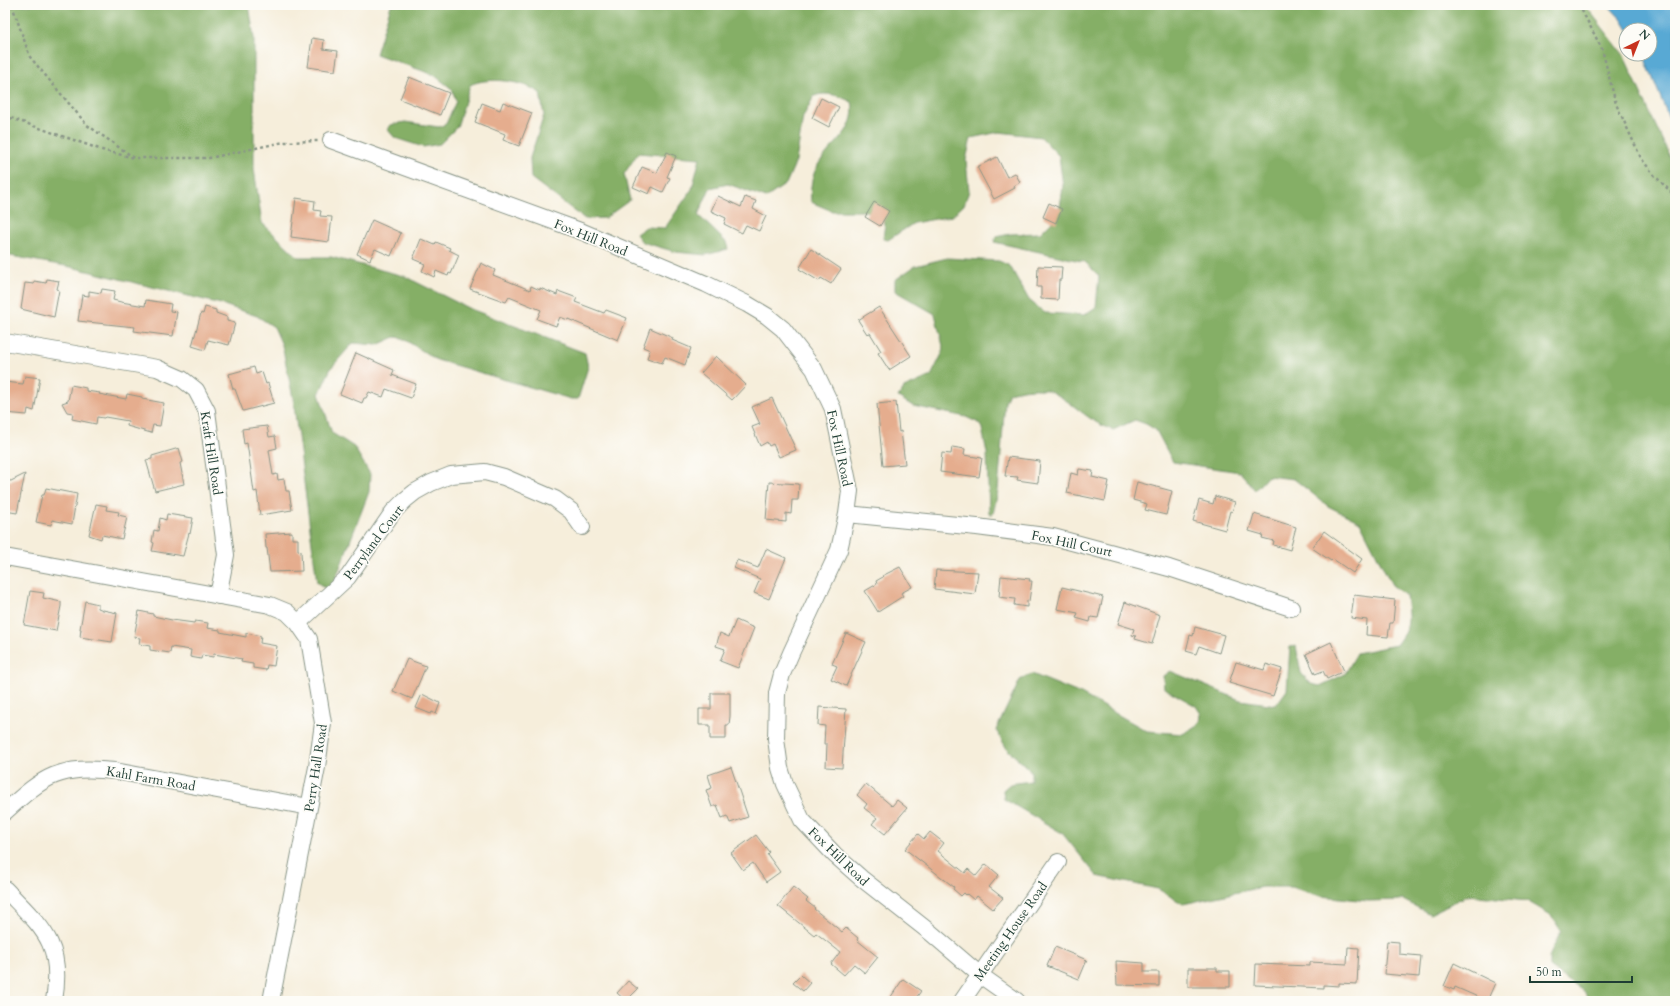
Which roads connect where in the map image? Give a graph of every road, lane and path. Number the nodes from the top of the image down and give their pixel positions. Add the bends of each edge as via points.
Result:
1 (12, 5) edge
2 (1579, 5) edge
3 (5, 116) edge
4 (331, 140) joint
5 (135, 158) junction
6 (1675, 196) edge
7 (5, 342) edge
8 (847, 514) junction
9 (582, 527) dead end
10 (5, 556) edge
11 (218, 596) junction
12 (1291, 608) dead end
13 (298, 623) junction
14 (309, 807) junction
15 (5, 812) edge
16 (1058, 862) dead end
17 (5, 889) edge
18 (980, 975) junction
19 (54, 1001) edge
20 (271, 1001) edge
21 (962, 1001) edge
22 (1017, 1001) edge

1 - 5 path via 30,58 87,125
2 - 6 path via 1602,49 1616,104 1641,158
3 - 5 path via 105,151
4 - 5 path via 284,142 208,158
4 - 8 street, Fox Hill Road via 582,232 706,284 767,316 783,329 814,369 833,409 850,491
7 - 11 street, Kraft Hill Road via 157,368 182,379 196,390 207,411 226,555
8 - 12 street, Fox Hill Court via 1053,537 1162,566
8 - 18 street, Fox Hill Road via 839,550 782,674 777,700 776,739 780,768 802,820 815,835 861,878
9 - 13 street, Perryland Court via 571,511 555,499 504,477 485,472 451,475 431,483 405,500 393,512 348,577
10 - 11 street, Perry Hall Road
11 - 13 street, Perry Hall Road via 270,605 287,612
13 - 14 street, Perry Hall Road via 309,639 323,723
14 - 15 street, Kahl Farm Road via 93,768 62,771 46,778
14 - 20 street, Perry Hall Road
16 - 18 street, Meeting House Road
17 - 19 street via 49,938 56,965
18 - 21 street, Meeting House Road
18 - 22 street, Fox Hill Road

